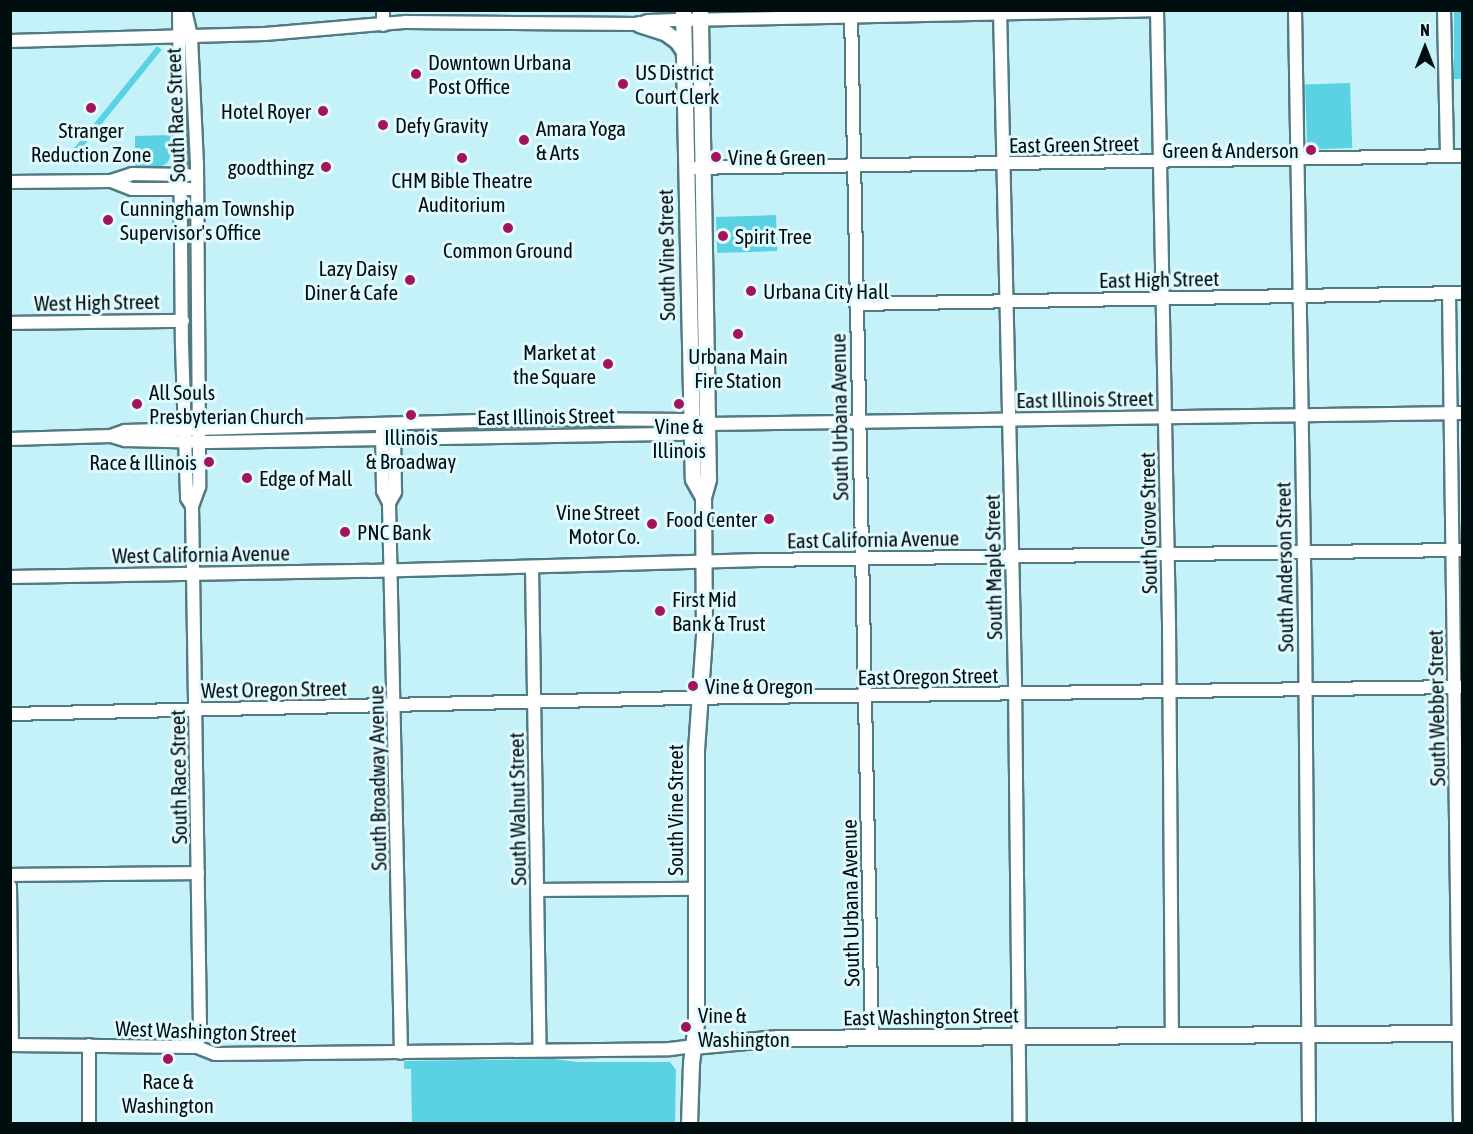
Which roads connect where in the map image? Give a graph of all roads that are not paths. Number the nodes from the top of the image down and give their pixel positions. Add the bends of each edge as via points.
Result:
1 (179, 10) edge
2 (185, 10) edge
3 (383, 10) edge
4 (1155, 10) edge
5 (1295, 10) edge
6 (1444, 10) edge
7 (1000, 13) edge
8 (851, 14) edge
9 (683, 15) edge
10 (700, 15) edge
11 (383, 24) junction
12 (639, 24) junction
13 (191, 37) junction
14 (178, 38) junction
15 (10, 41) edge
16 (684, 51) junction
17 (1447, 156) junction
18 (1462, 156) edge
19 (1296, 159) junction
20 (1158, 162) junction
21 (1003, 165) junction
22 (855, 167) junction
23 (686, 168) junction
24 (703, 168) junction
25 (182, 175) junction
26 (197, 175) junction
27 (111, 181) junction
28 (10, 182) edge
29 (181, 189) junction
30 (197, 189) junction
31 (704, 241) junction
32 (687, 242) junction
33 (1449, 293) junction
34 (1462, 293) edge
35 (1300, 297) junction
36 (1162, 298) junction
37 (1005, 301) junction
38 (856, 304) junction
39 (183, 321) junction
40 (10, 323) edge
41 (706, 346) junction
42 (689, 347) junction
43 (1457, 413) edge
44 (1302, 415) junction
45 (1165, 417) junction
46 (634, 420) junction
47 (1008, 420) junction
48 (860, 422) junction
49 (387, 423) junction
50 (708, 424) junction
51 (691, 426) junction
52 (199, 429) junction
53 (634, 434) junction
54 (185, 435) junction
55 (10, 439) edge
56 (388, 439) junction
57 (199, 442) junction
58 (703, 497) junction
59 (192, 506) junction
60 (1458, 550) edge
61 (1303, 551) junction
62 (1167, 554) junction
63 (1011, 556) junction
64 (861, 558) junction
65 (704, 561) junction
66 (532, 567) junction
67 (391, 570) junction
68 (194, 574) junction
69 (10, 577) edge
70 (1459, 687) edge
71 (1305, 690) junction
72 (1169, 692) junction
73 (1015, 694) junction
74 (865, 696) junction
75 (701, 698) junction
76 (534, 703) junction
77 (394, 706) junction
78 (196, 710) junction
79 (10, 714) edge
80 (198, 873) junction
81 (10, 875) edge
82 (10, 886) edge
83 (696, 889) junction
84 (538, 890) junction
85 (1307, 1033) junction
86 (1461, 1033) edge
87 (1172, 1034) junction
88 (1018, 1037) junction
89 (872, 1038) junction
90 (11, 1045) edge
91 (89, 1045) junction
92 (693, 1046) junction
93 (197, 1047) junction
94 (540, 1050) junction
95 (401, 1053) junction
96 (89, 1124) edge
97 (689, 1124) edge
98 (1020, 1124) edge
99 (1309, 1124) edge
100 (1460, 1124) edge

1 - 14 street, South Race Street
2 - 13 street, South Race Street
3 - 11 street
4 - 7 street
4 - 20 street, South Grove Street
5 - 19 street, South Anderson Street
6 - 17 street
7 - 8 street
7 - 21 street, South Maple Street
8 - 10 street
8 - 22 street, South Urbana Avenue
9 - 10 street
9 - 12 street
9 - 16 main road, South Vine Street
10 - 24 main road, South Vine Street
11 - 12 street
11 - 13 street
12 - 16 main road via 666,33
13 - 14 street
13 - 26 street, South Race Street
14 - 15 street
14 - 25 street, South Race Street
16 - 23 main road, South Vine Street
17 - 18 street, East Green Street
17 - 19 street, East Green Street
19 - 20 street, East Green Street
19 - 35 street, South Anderson Street
20 - 21 street, East Green Street
20 - 36 street, South Grove Street
21 - 22 street, East Green Street
21 - 37 street, South Maple Street
22 - 24 street, East Green Street
22 - 38 street, South Urbana Avenue
23 - 24 street, East Green Street
23 - 32 main road, South Vine Street
24 - 31 main road, South Vine Street
25 - 26 street
25 - 27 street via 132,174
25 - 29 street, South Race Street
26 - 30 street, South Race Street
27 - 28 street
27 - 29 street via 132,189
29 - 30 street
29 - 39 street, South Race Street
30 - 52 street, South Race Street
31 - 32 main road
31 - 41 main road, South Vine Street
32 - 42 main road, South Vine Street
33 - 34 street, East High Street
33 - 35 street, East High Street
33 - 43 street, South Webber Street
35 - 36 street, East High Street
35 - 44 street, South Anderson Street
36 - 37 street, East High Street
36 - 45 street, South Grove Street
37 - 38 street, East High Street
37 - 47 street, South Maple Street
38 - 48 street, South Urbana Avenue
39 - 40 street, West High Street
39 - 54 street, South Race Street
41 - 42 main road
41 - 50 main road, South Vine Street
42 - 51 main road, South Vine Street
43 - 44 street, East Illinois Street
43 - 60 street, South Webber Street
44 - 45 street, East Illinois Street
44 - 61 street, South Anderson Street
45 - 47 street, East Illinois Street
45 - 62 street, South Grove Street
46 - 49 street, East Illinois Street
46 - 51 street, East Illinois Street
46 - 53 street
47 - 48 street, East Illinois Street
47 - 63 street, South Maple Street
48 - 50 street, East Illinois Street
48 - 64 street, South Urbana Avenue
49 - 52 street, East Illinois Street
49 - 56 street, South Broadway Avenue
50 - 51 street, East Illinois Street
50 - 58 main road, South Vine Street via 708,479
51 - 53 street, East Illinois Street
51 - 58 main road, South Vine Street via 693,479
52 - 54 street, East Illinois Street
52 - 57 street, South Race Street
53 - 56 street, East Illinois Street
54 - 55 street via 125,431 111,436
54 - 57 street, East Illinois Street
54 - 59 street, South Race Street via 187,498
56 - 57 street, East Illinois Street
56 - 67 street, South Broadway Avenue via 384,491 389,502
57 - 59 street, South Race Street via 199,487
58 - 65 main road, South Vine Street
59 - 68 street, South Race Street
60 - 61 street, East California Avenue
60 - 70 street, South Webber Street
61 - 62 street, East California Avenue
61 - 71 street, South Anderson Street
62 - 63 street, East California Avenue
62 - 72 street, South Grove Street
63 - 64 street, East California Avenue
63 - 73 street, South Maple Street
64 - 65 street, East California Avenue
64 - 74 street, South Urbana Avenue
65 - 66 street, East California Avenue
65 - 75 main road, South Vine Street
66 - 67 street, East California Avenue
66 - 76 street, South Walnut Street
67 - 68 street, West California Avenue
67 - 77 street, South Broadway Avenue
68 - 69 street, West California Avenue
68 - 78 street, South Race Street
70 - 71 street, East Oregon Street
70 - 86 street, South Webber Street
71 - 72 street, East Oregon Street
71 - 85 street, South Anderson Street
72 - 73 street, East Oregon Street
72 - 87 street, South Grove Street
73 - 74 street, East Oregon Street
73 - 88 street, South Maple Street
74 - 75 street, East Oregon Street
74 - 89 street, South Urbana Avenue
75 - 76 street, East Oregon Street
75 - 83 main road, South Vine Street via 696,750
76 - 77 street, East Oregon Street
76 - 84 street, South Walnut Street
77 - 78 street, West Oregon Street
77 - 95 street, South Broadway Avenue
78 - 79 street, West Oregon Street
78 - 80 street, South Race Street
80 - 81 street
80 - 93 street, South Race Street
82 - 90 street
83 - 84 street
83 - 92 main road, South Vine Street
84 - 94 street, South Walnut Street
85 - 86 main road, East Washington Street
85 - 87 main road, East Washington Street
85 - 99 street, South Anderson Street
86 - 100 street, South Webber Street
87 - 88 main road, East Washington Street
88 - 89 main road, East Washington Street
88 - 98 street, South Maple Street
89 - 92 main road, East Washington Street via 742,1040
90 - 91 street, West Washington Street
91 - 93 street, West Washington Street
91 - 96 street
92 - 94 street, East Washington Street
92 - 97 main road, South Vine Street
93 - 95 street, West Washington Street via 215,1054
94 - 95 street, East Washington Street

